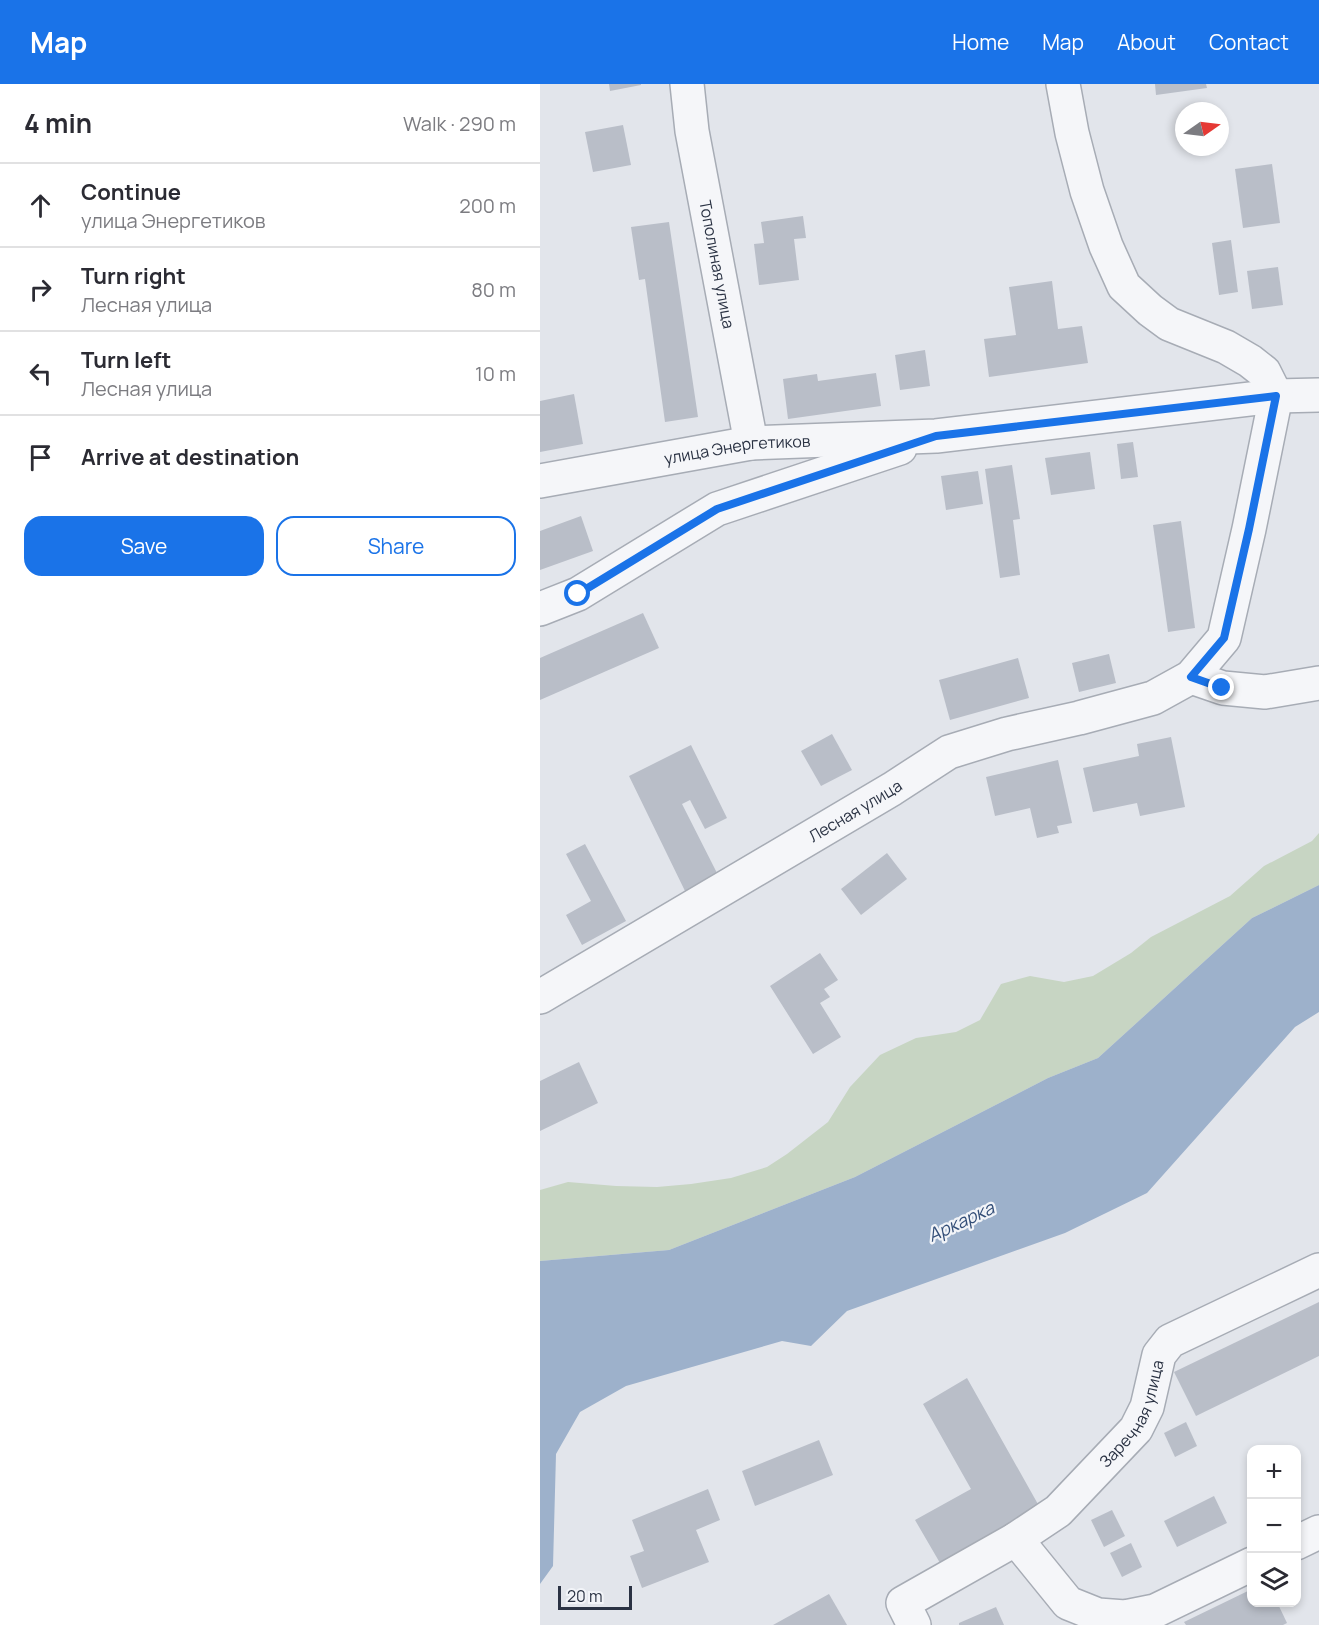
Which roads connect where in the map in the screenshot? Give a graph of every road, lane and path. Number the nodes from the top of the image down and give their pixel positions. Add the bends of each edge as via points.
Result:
1 (687, 84) edge
2 (1063, 84) edge
3 (1319, 395) edge
4 (1276, 396) junction
5 (936, 436) junction
6 (751, 443) junction
7 (540, 481) edge
8 (540, 609) edge
9 (1191, 677) junction
10 (1319, 683) edge
11 (540, 997) edge
12 (1319, 1270) edge
13 (1319, 1532) edge
14 (1016, 1539) junction
15 (1301, 1541) edge
16 (1247, 1566) edge
17 (914, 1625) edge

1 - 6 street, Тополиная улица via 692,131
2 - 4 street via 1087,191 1124,286 1169,324 1250,360 1264,372
3 - 4 street, улица Энергетиков
4 - 5 street, улица Энергетиков
4 - 9 street, Лесная улица via 1224,638
5 - 6 street, улица Энергетиков
5 - 8 street, улица Энергетиков via 717,509 578,594
6 - 7 street, улица Энергетиков
9 - 10 street via 1222,688 1265,692
9 - 11 street, Лесная улица via 1153,698 949,752
12 - 14 street, Заречная улица via 1170,1341 1159,1355 1147,1407 1136,1429 1058,1511
13 - 15 street
14 - 16 street via 1068,1603 1098,1616 1125,1617 1155,1611
14 - 17 street, Заречная улица via 903,1603

